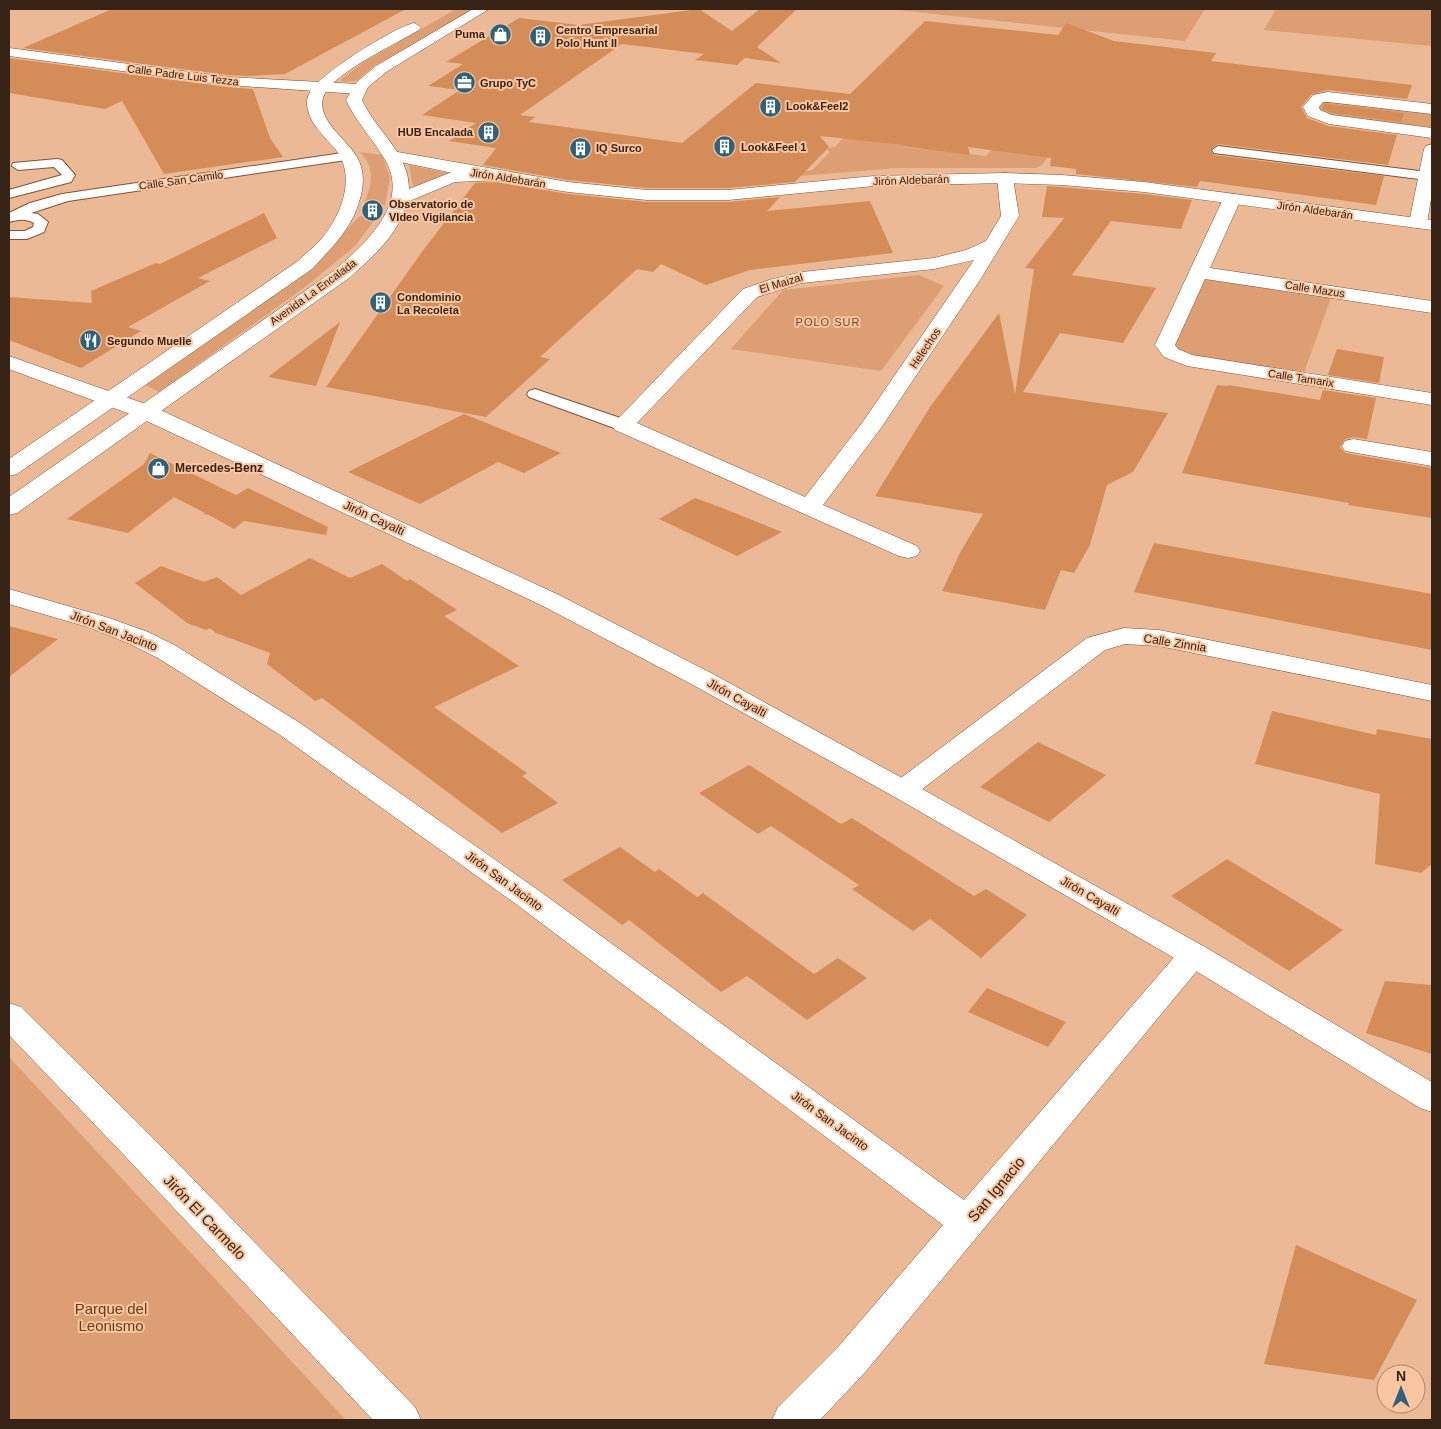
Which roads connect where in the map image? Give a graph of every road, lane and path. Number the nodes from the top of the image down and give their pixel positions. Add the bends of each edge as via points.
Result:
1 (482, 9) edge
2 (429, 18) dead end
3 (9, 52) edge
4 (320, 87) junction
5 (358, 89) junction
6 (1432, 109) edge
7 (316, 118) junction
8 (1432, 133) edge
9 (1432, 149) edge
10 (1218, 150) dead end
11 (349, 156) junction
12 (392, 156) junction
13 (18, 166) dead end
14 (495, 176) junction
15 (1427, 176) junction
16 (1005, 178) junction
17 (9, 194) edge
18 (399, 199) junction
19 (1232, 199) junction
20 (13, 217) edge
21 (1425, 224) edge
22 (9, 235) edge
23 (992, 245) junction
24 (933, 264) junction
25 (1199, 272) junction
26 (971, 280) junction
27 (1432, 307) edge
28 (9, 362) edge
29 (535, 394) dead end
30 (1432, 399) edge
31 (111, 400) junction
32 (146, 412) junction
33 (623, 425) junction
34 (1353, 446) dead end
35 (1432, 459) edge
36 (9, 469) edge
37 (810, 506) junction
38 (9, 508) edge
39 (908, 551) dead end
40 (9, 596) edge
41 (1432, 693) edge
42 (904, 790) junction
43 (1194, 955) junction
44 (9, 1015) edge
45 (1432, 1099) edge
46 (967, 1223) junction
47 (400, 1420) edge
48 (793, 1420) edge

1 - 5 street via 381,70
2 - 4 street via 340,71
3 - 4 street, Calle Padre Luis Tezza via 210,79
4 - 5 street, Calle Padre Luis Tezza
4 - 7 street via 314,101
5 - 12 street, Avenida La Encalada via 354,100 362,118
6 - 8 street via 1328,97 1318,98 1311,106 1314,113 1329,119
7 - 11 street
7 - 12 street, Jirón Aldebarán via 348,134 358,147
9 - 15 street
10 - 15 lane
11 - 20 lane, Calle San Camilo via 67,197 35,206
11 - 31 street via 355,177 348,210 333,236 305,265
12 - 14 street, Jirón Aldebarán
12 - 18 street, Avenida La Encalada via 399,172
13 - 17 lane via 57,163 69,175 66,179
14 - 16 street, Jirón Aldebarán via 609,193 674,196 728,195 874,181
14 - 18 street via 452,177
15 - 21 street
16 - 19 street, Jirón Aldebarán via 1062,180
16 - 23 street, Helechos via 1010,216
18 - 32 street, Avenida La Encalada via 396,216 374,245 342,274
19 - 21 street, Jirón Aldebarán
19 - 25 street
20 - 22 lane, Calle San Camilo via 33,217 42,222 39,229 27,235
23 - 24 street, El Maizal via 962,258
23 - 26 street, Helechos
24 - 26 street
24 - 33 street, El Maizal via 810,275 773,283 750,293
25 - 27 street, Calle Mazus
25 - 30 street, Calle Tamarix via 1165,345 1171,353 1187,360
26 - 37 street, Helechos via 870,428
28 - 31 street, Jirón Cayalti
29 - 33 lane
31 - 32 street, Jirón Cayalti
31 - 36 street
32 - 38 street, Avenida La Encalada
32 - 42 street, Jirón Cayalti via 550,600
33 - 37 street
34 - 35 street
37 - 39 street
40 - 46 street, Jirón San Jacinto via 139,638 168,652 290,729 527,897
41 - 42 street, Calle Zinnia via 1159,638 1124,636 1096,644
42 - 43 street, Jirón Cayalti
43 - 45 street, Jirón Cayalti
43 - 46 street, San Ignacio
44 - 47 street, Jirón El Carmelo
46 - 48 street, San Ignacio via 853,1358

